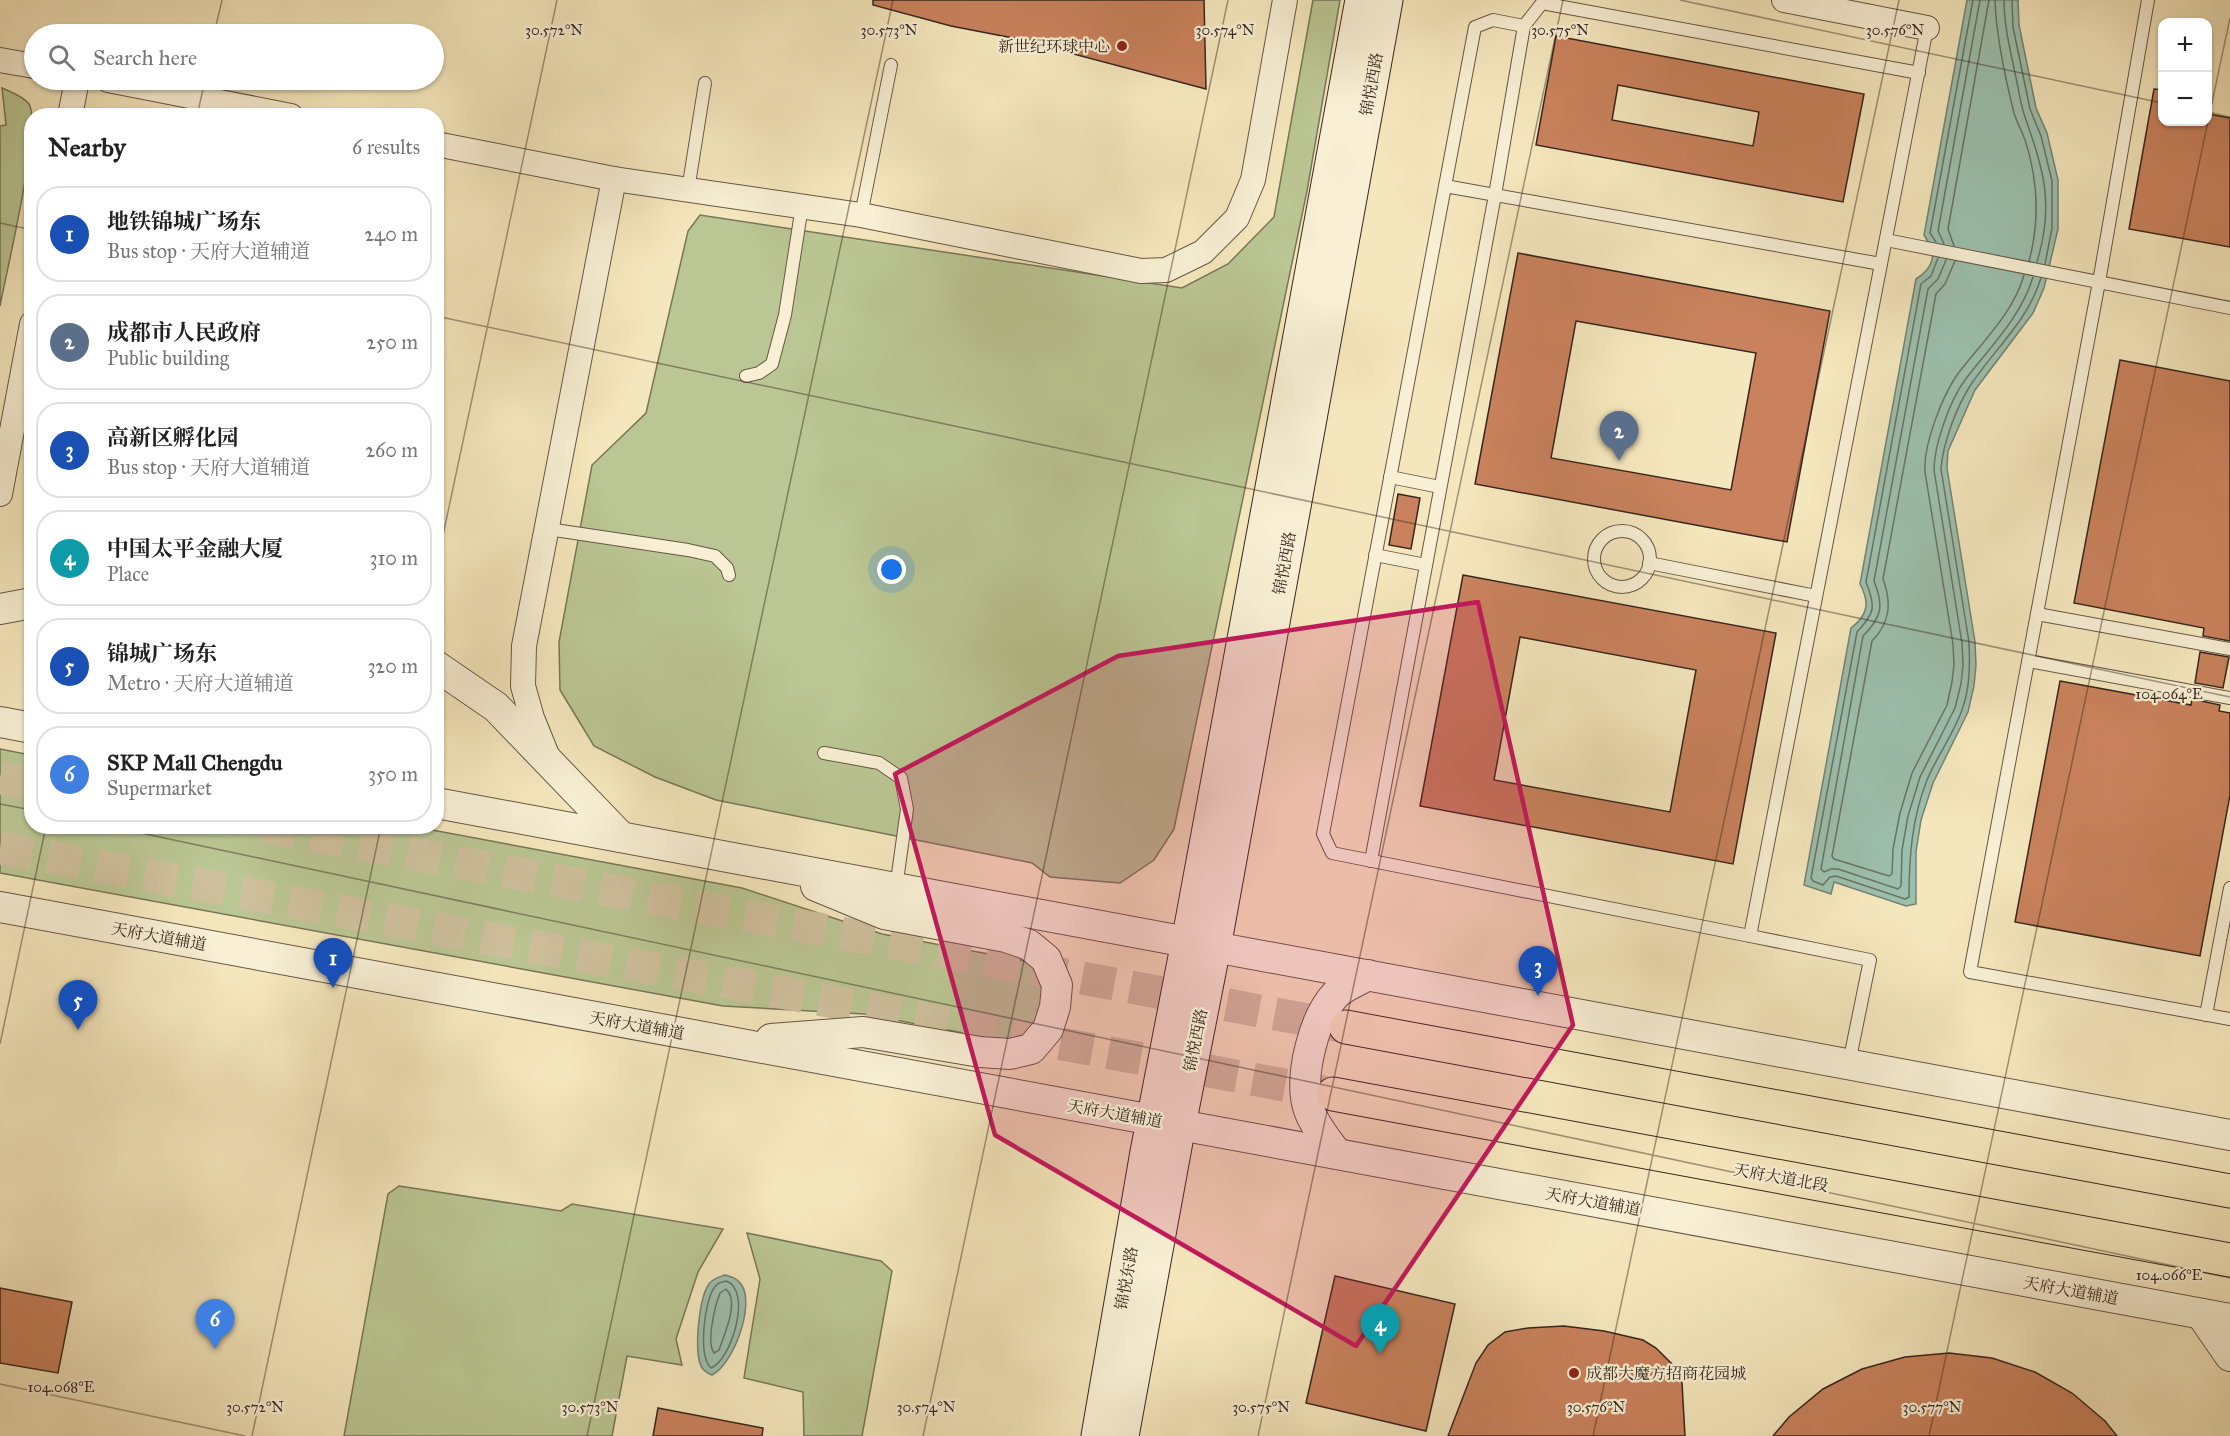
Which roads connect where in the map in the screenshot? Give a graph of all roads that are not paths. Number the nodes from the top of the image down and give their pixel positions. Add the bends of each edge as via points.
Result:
1 (1285, 0) edge
2 (1362, 0) edge
3 (1386, 0) edge
4 (1784, 0) edge
5 (2148, 0) edge
6 (1524, 26) junction
7 (1927, 28) joint
8 (0, 60) edge
9 (24, 64) edge
10 (891, 65) dead end
11 (1919, 73) junction
12 (705, 83) dead end
13 (75, 90) edge
14 (159, 90) edge
15 (72, 108) edge
16 (250, 108) edge
17 (444, 146) edge
18 (614, 179) junction
19 (1445, 186) junction
20 (688, 190) junction
21 (1495, 195) junction
22 (802, 206) junction
23 (861, 215) junction
24 (1886, 240) junction
25 (1881, 264) junction
26 (2099, 282) junction
27 (2230, 308) edge
28 (24, 366) edge
29 (746, 376) dead end
30 (1390, 477) junction
31 (1440, 487) junction
32 (0, 494) edge
33 (548, 529) junction
34 (1375, 555) junction
35 (1649, 562) junction
36 (1426, 565) junction
37 (729, 575) dead end
38 (1816, 596) junction
39 (24, 604) edge
40 (0, 609) edge
41 (2037, 614) junction
42 (2230, 649) edge
43 (2028, 661) junction
44 (444, 671) edge
45 (2230, 698) edge
46 (0, 722) edge
47 (24, 726) edge
48 (824, 753) dead end
49 (550, 762) junction
50 (444, 804) edge
51 (621, 837) junction
52 (1371, 861) junction
53 (763, 863) junction
54 (896, 888) junction
55 (2230, 888) edge
56 (0, 907) edge
57 (1750, 936) junction
58 (1201, 944) junction
59 (1368, 975) junction
60 (2206, 1015) junction
61 (2230, 1019) edge
62 (1346, 1027) tunnel mouth
63 (729, 1042) junction
64 (1848, 1064) junction
65 (1333, 1094) tunnel mouth
66 (1166, 1122) junction
67 (2230, 1135) edge
68 (1337, 1154) junction
69 (2230, 1191) edge
70 (2230, 1260) edge
71 (2201, 1314) junction
72 (2230, 1319) edge
73 (2230, 1356) edge
74 (1098, 1436) edge
75 (1122, 1436) edge

1 - 23 street via 1253,180 1237,218 1203,252 1166,270 1141,271
2 - 58 main road, 锦悦西路
3 - 58 main road, 锦悦西路
4 - 7 street
5 - 26 lane
6 - 11 lane via 1542,3
6 - 19 lane via 1493,20 1475,27
6 - 21 lane
7 - 11 lane
8 - 9 street
10 - 23 lane
11 - 24 lane
12 - 20 lane
13 - 15 street
14 - 16 street
17 - 18 street
18 - 20 street
18 - 33 street
19 - 21 lane
19 - 30 lane
20 - 22 street
21 - 25 lane
21 - 31 lane
22 - 23 street
22 - 29 lane via 772,364
24 - 25 lane
24 - 26 lane
25 - 38 lane
26 - 27 lane
26 - 41 lane
28 - 32 street
30 - 31 lane
30 - 34 lane
31 - 36 lane
33 - 37 lane via 715,556
33 - 49 street via 524,646 523,686
34 - 36 lane
34 - 52 lane via 1323,834 1332,853
35 - 35 lane via 1646,544 1622,530 1604,536 1594,552 1601,578 1616,586 1641,579
35 - 38 lane
36 - 52 lane
38 - 57 lane
39 - 40 street
41 - 42 lane
41 - 43 lane
43 - 45 lane
43 - 60 lane via 1970,972
44 - 49 street via 496,707
46 - 47 street
48 - 54 lane via 879,763 901,778 907,809
49 - 51 street
50 - 51 street
51 - 53 street
52 - 57 lane
53 - 54 street
53 - 63 street via 884,914 1006,937 1029,945 1046,959 1050,968 1057,985 1055,1007 1048,1029 1031,1049 1010,1054 863,1032
54 - 58 street
55 - 60 lane
56 - 63 street, 天府大道辅道
57 - 64 lane via 1870,960
58 - 59 street
58 - 66 main road, 锦悦西路
59 - 64 street
59 - 68 street via 1336,993 1322,1015 1305,1075 1308,1107
60 - 61 lane
62 - 69 main road
63 - 66 street, 天府大道辅道
64 - 67 street
65 - 70 main road, 天府大道北段
66 - 68 street, 天府大道辅道
66 - 74 main road, 锦悦东路
66 - 75 main road, 锦悦东路
68 - 71 street, 天府大道辅道
71 - 72 street, 天府大道辅道
71 - 73 street

